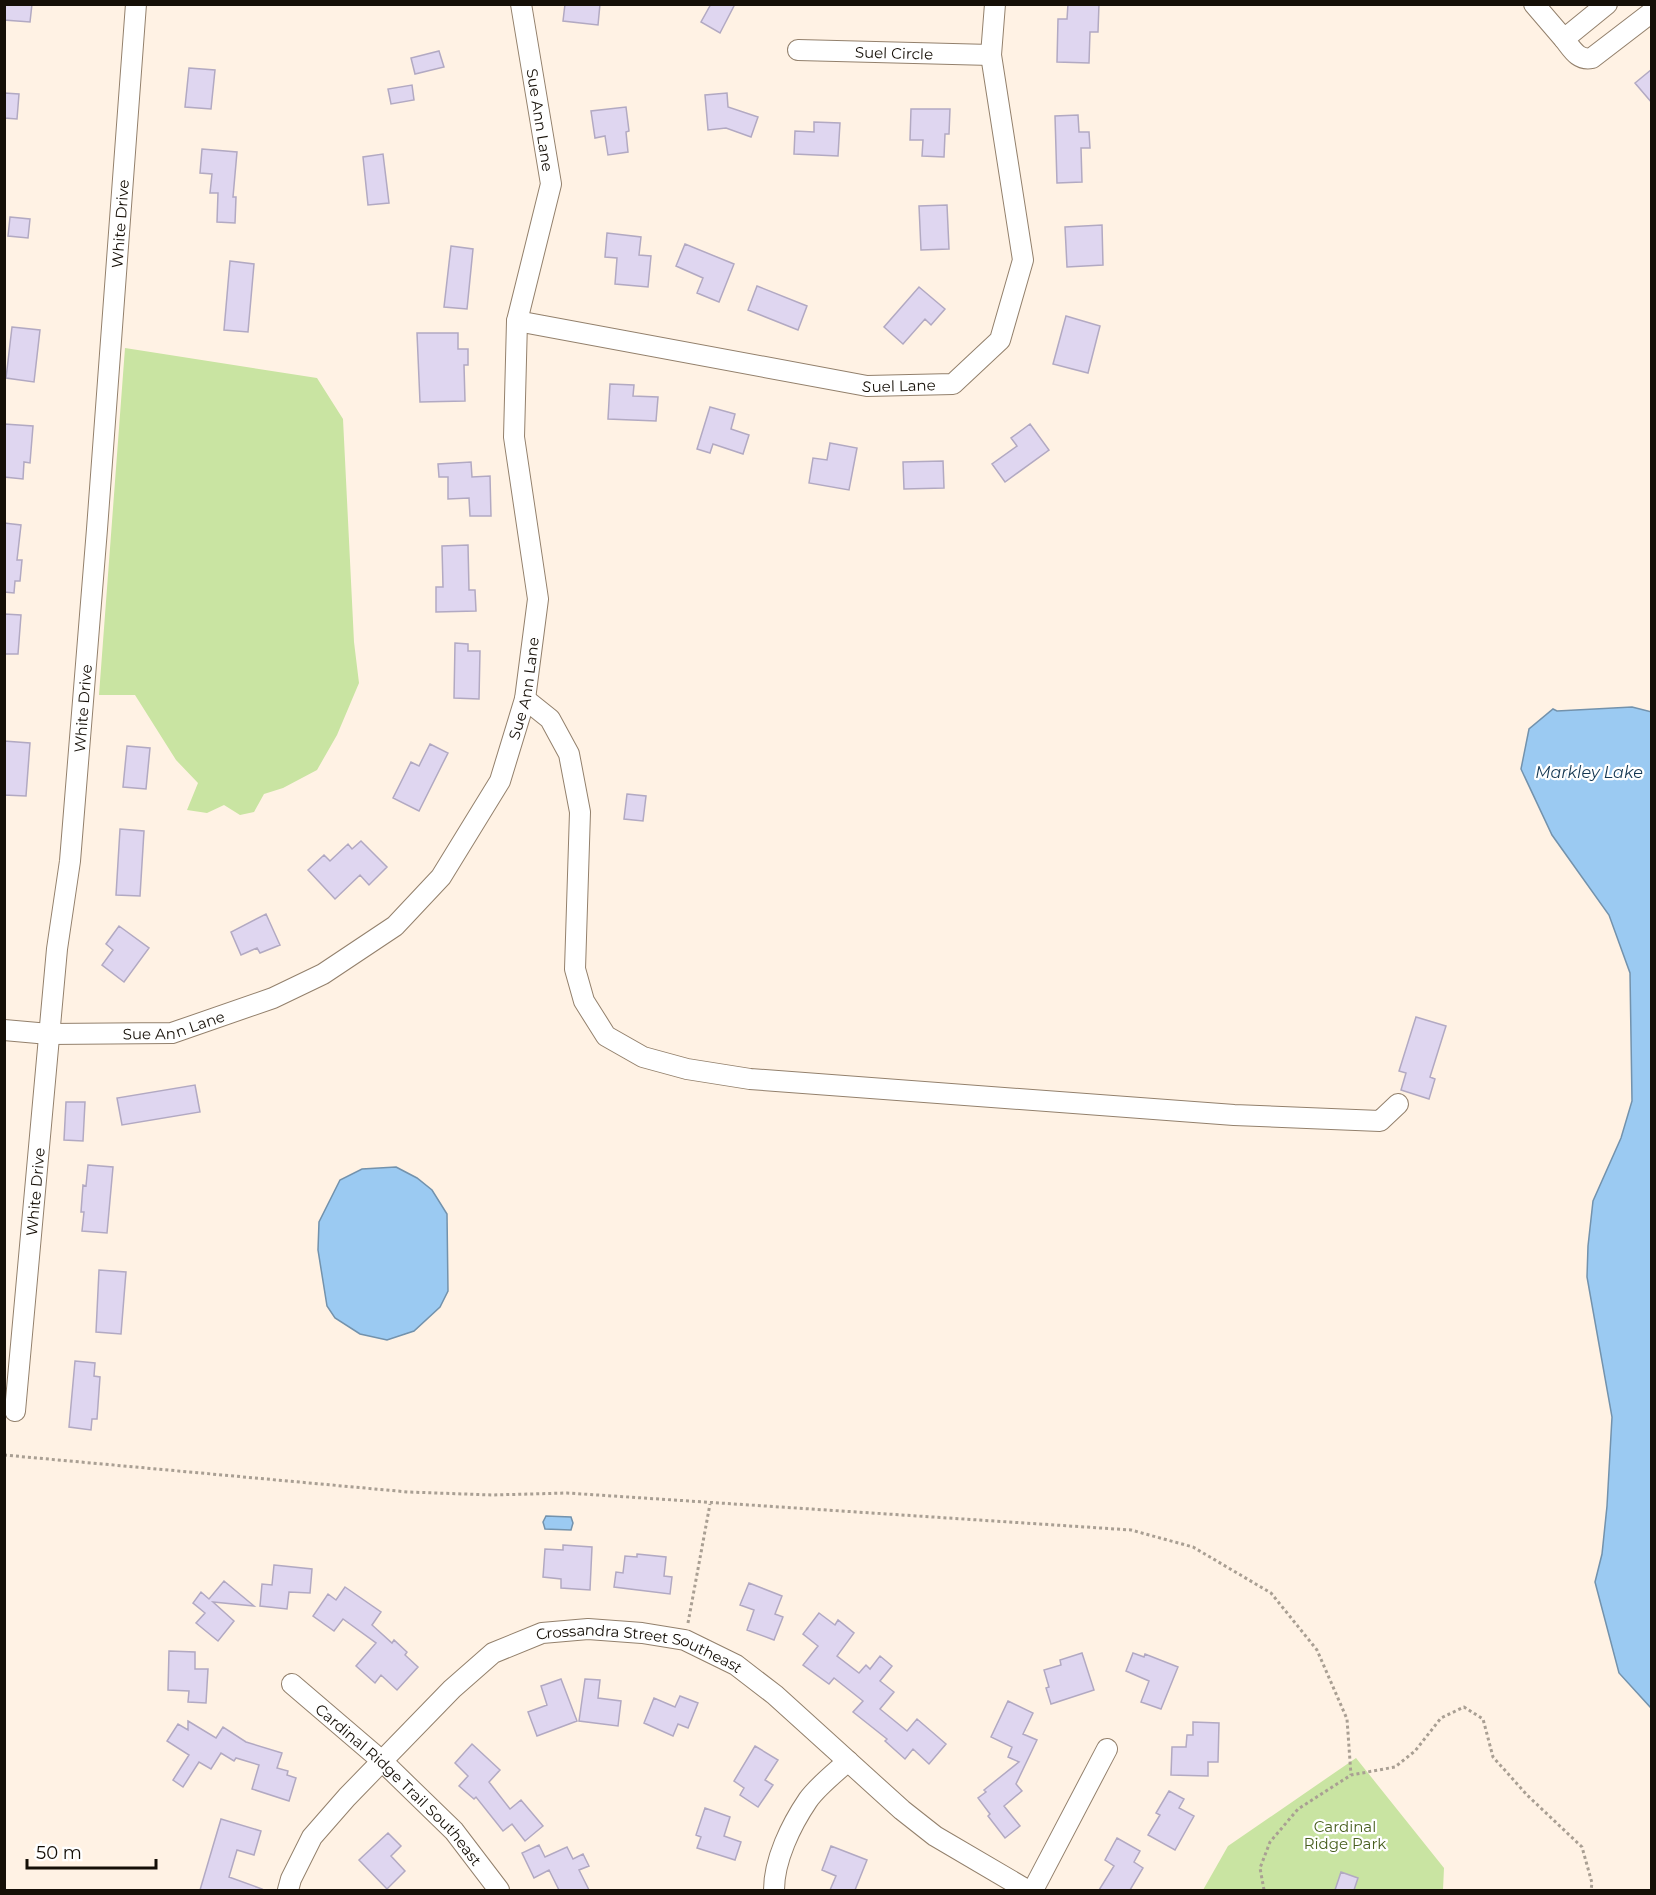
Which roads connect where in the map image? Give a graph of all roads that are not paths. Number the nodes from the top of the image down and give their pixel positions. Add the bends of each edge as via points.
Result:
1 (136, 4) edge
2 (521, 4) edge
3 (994, 4) edge
4 (1534, 4) edge
5 (1607, 4) edge
6 (1652, 12) edge
7 (1564, 39) junction
8 (798, 50) dead end
9 (991, 55) junction
10 (517, 321) junction
11 (525, 699) junction
12 (4, 1029) edge
13 (49, 1034) junction
14 (1398, 1104) dead end
15 (15, 1411) dead end
16 (292, 1684) dead end
17 (1107, 1749) dead end
18 (382, 1761) junction
19 (848, 1761) junction
20 (288, 1890) edge
21 (499, 1890) edge
22 (774, 1890) edge
23 (1027, 1890) edge
24 (1033, 1890) edge

1 - 13 street, White Drive via 71,849
2 - 10 street, Sue Ann Lane via 551,184
3 - 9 street, Suel Lane
4 - 7 street
5 - 7 street
6 - 7 street via 1592,58 1575,55
8 - 9 street, Suel Circle
9 - 10 street, Suel Lane via 1023,260 1000,340 953,384 867,386
10 - 11 street, Sue Ann Lane via 514,438 538,599
11 - 13 street, Sue Ann Lane via 500,781 441,877 394,926 323,974 273,998 172,1033
11 - 14 street via 550,719 568,754 580,812 575,969 584,1001 606,1036 643,1057 750,1079 1234,1114 1380,1121
12 - 13 street, Sue Ann Lane
13 - 15 street, White Drive
16 - 18 street, Cardinal Ridge Trail Southeast
17 - 24 street
18 - 19 street, Crossandra Street Southeast via 493,1653 542,1633 588,1629 685,1640 736,1665
18 - 20 street, Crossandra Street Southeast via 312,1837
18 - 21 street, Cardinal Ridge Trail Southeast via 453,1831
19 - 22 street via 809,1799 788,1837 774,1876
19 - 23 street, Crossandra Street Southeast via 935,1836

